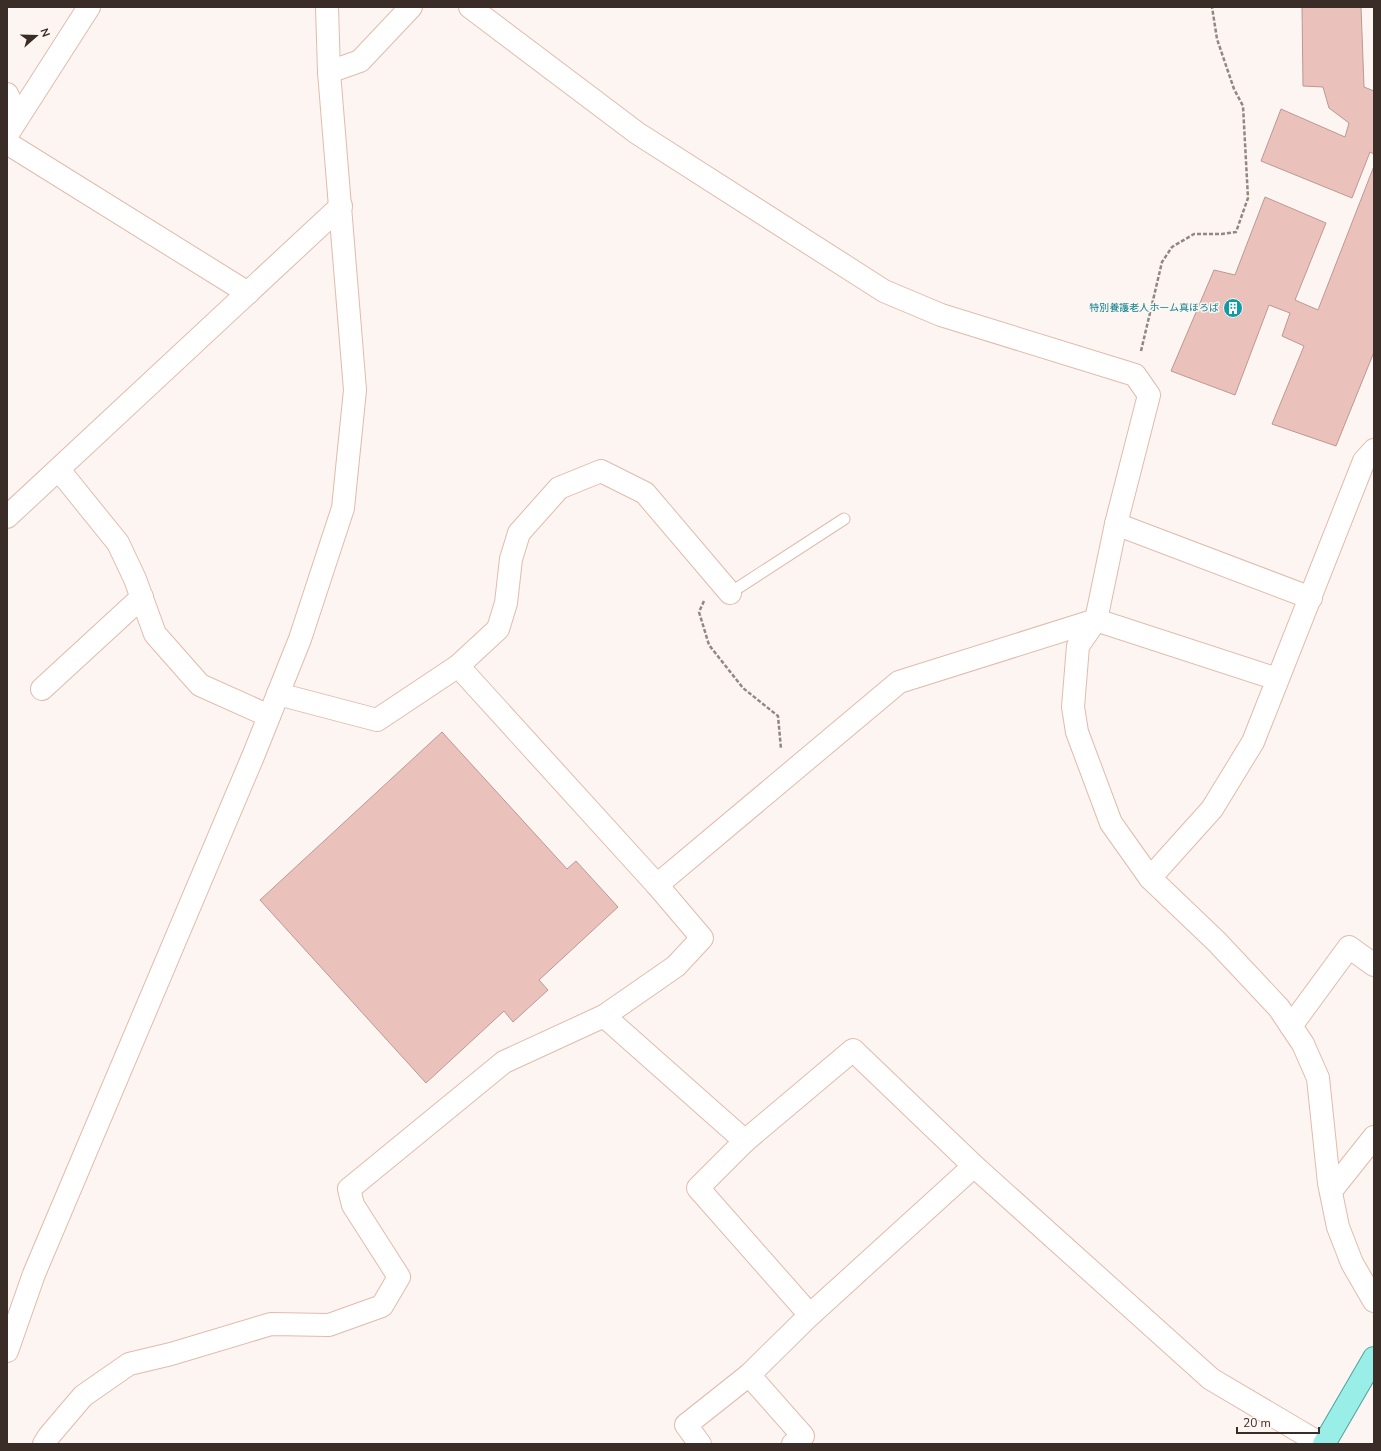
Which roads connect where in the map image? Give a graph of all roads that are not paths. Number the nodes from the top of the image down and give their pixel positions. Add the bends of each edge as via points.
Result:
1 (88, 7) edge
2 (327, 7) edge
3 (411, 7) edge
4 (470, 7) edge
5 (329, 72) junction
6 (7, 94) edge
7 (18, 117) junction
8 (7, 135) edge
9 (7, 143) edge
10 (341, 206) junction
11 (248, 292) junction
12 (1374, 450) edge
13 (59, 470) junction
14 (7, 517) edge
15 (844, 519) dead end
16 (1116, 524) junction
17 (730, 593) joint
18 (142, 597) junction
19 (1311, 598) junction
20 (1096, 620) junction
21 (458, 666) junction
22 (1277, 679) junction
23 (42, 689) dead end
24 (278, 694) junction
25 (269, 716) junction
26 (1150, 878) junction
27 (657, 885) junction
28 (1374, 965) edge
29 (604, 1016) junction
30 (1291, 1026) junction
31 (1374, 1137) edge
32 (745, 1141) junction
33 (974, 1166) junction
34 (1330, 1191) junction
35 (1374, 1301) edge
36 (810, 1316) junction
37 (7, 1351) edge
38 (1374, 1358) edge
39 (749, 1375) junction
40 (44, 1444) edge
41 (700, 1444) edge
42 (793, 1444) edge
43 (1321, 1444) edge
44 (1324, 1444) edge

1 - 7 street
2 - 5 street
3 - 5 street via 360,61
4 - 16 street via 637,133 884,291 941,315 1136,375 1149,395
5 - 10 street
6 - 7 street
7 - 8 street
9 - 11 street
10 - 11 street
10 - 24 street via 355,390 343,508 300,639
11 - 13 street
12 - 19 street via 1364,461
13 - 14 street
13 - 18 street via 118,543
15 - 17 lane
16 - 19 street
16 - 20 street
17 - 21 street via 645,493 601,471 559,488 519,533 511,559 506,603 498,629
18 - 23 street
18 - 25 street via 155,634 200,685
19 - 22 street
20 - 22 street
20 - 26 street via 1078,646 1073,706 1077,732 1110,823
20 - 27 street via 899,682
21 - 24 street via 377,720
21 - 27 street
22 - 26 street via 1253,742 1212,809
24 - 25 street
25 - 37 street via 34,1274
26 - 30 street via 1222,947 1279,1008
27 - 29 street via 702,938 676,966
28 - 30 street via 1349,947
29 - 32 street
29 - 40 street via 504,1062 349,1189 353,1205 399,1277 382,1306 329,1325 271,1324 129,1364 83,1396
30 - 34 street via 1303,1044 1318,1078
31 - 34 street
32 - 33 street via 853,1050
32 - 36 street via 698,1188
33 - 36 street
33 - 43 street via 1211,1378
34 - 35 street via 1338,1228 1352,1263
36 - 39 street
38 - 44 main road
39 - 41 street via 686,1425
39 - 42 street via 803,1436

